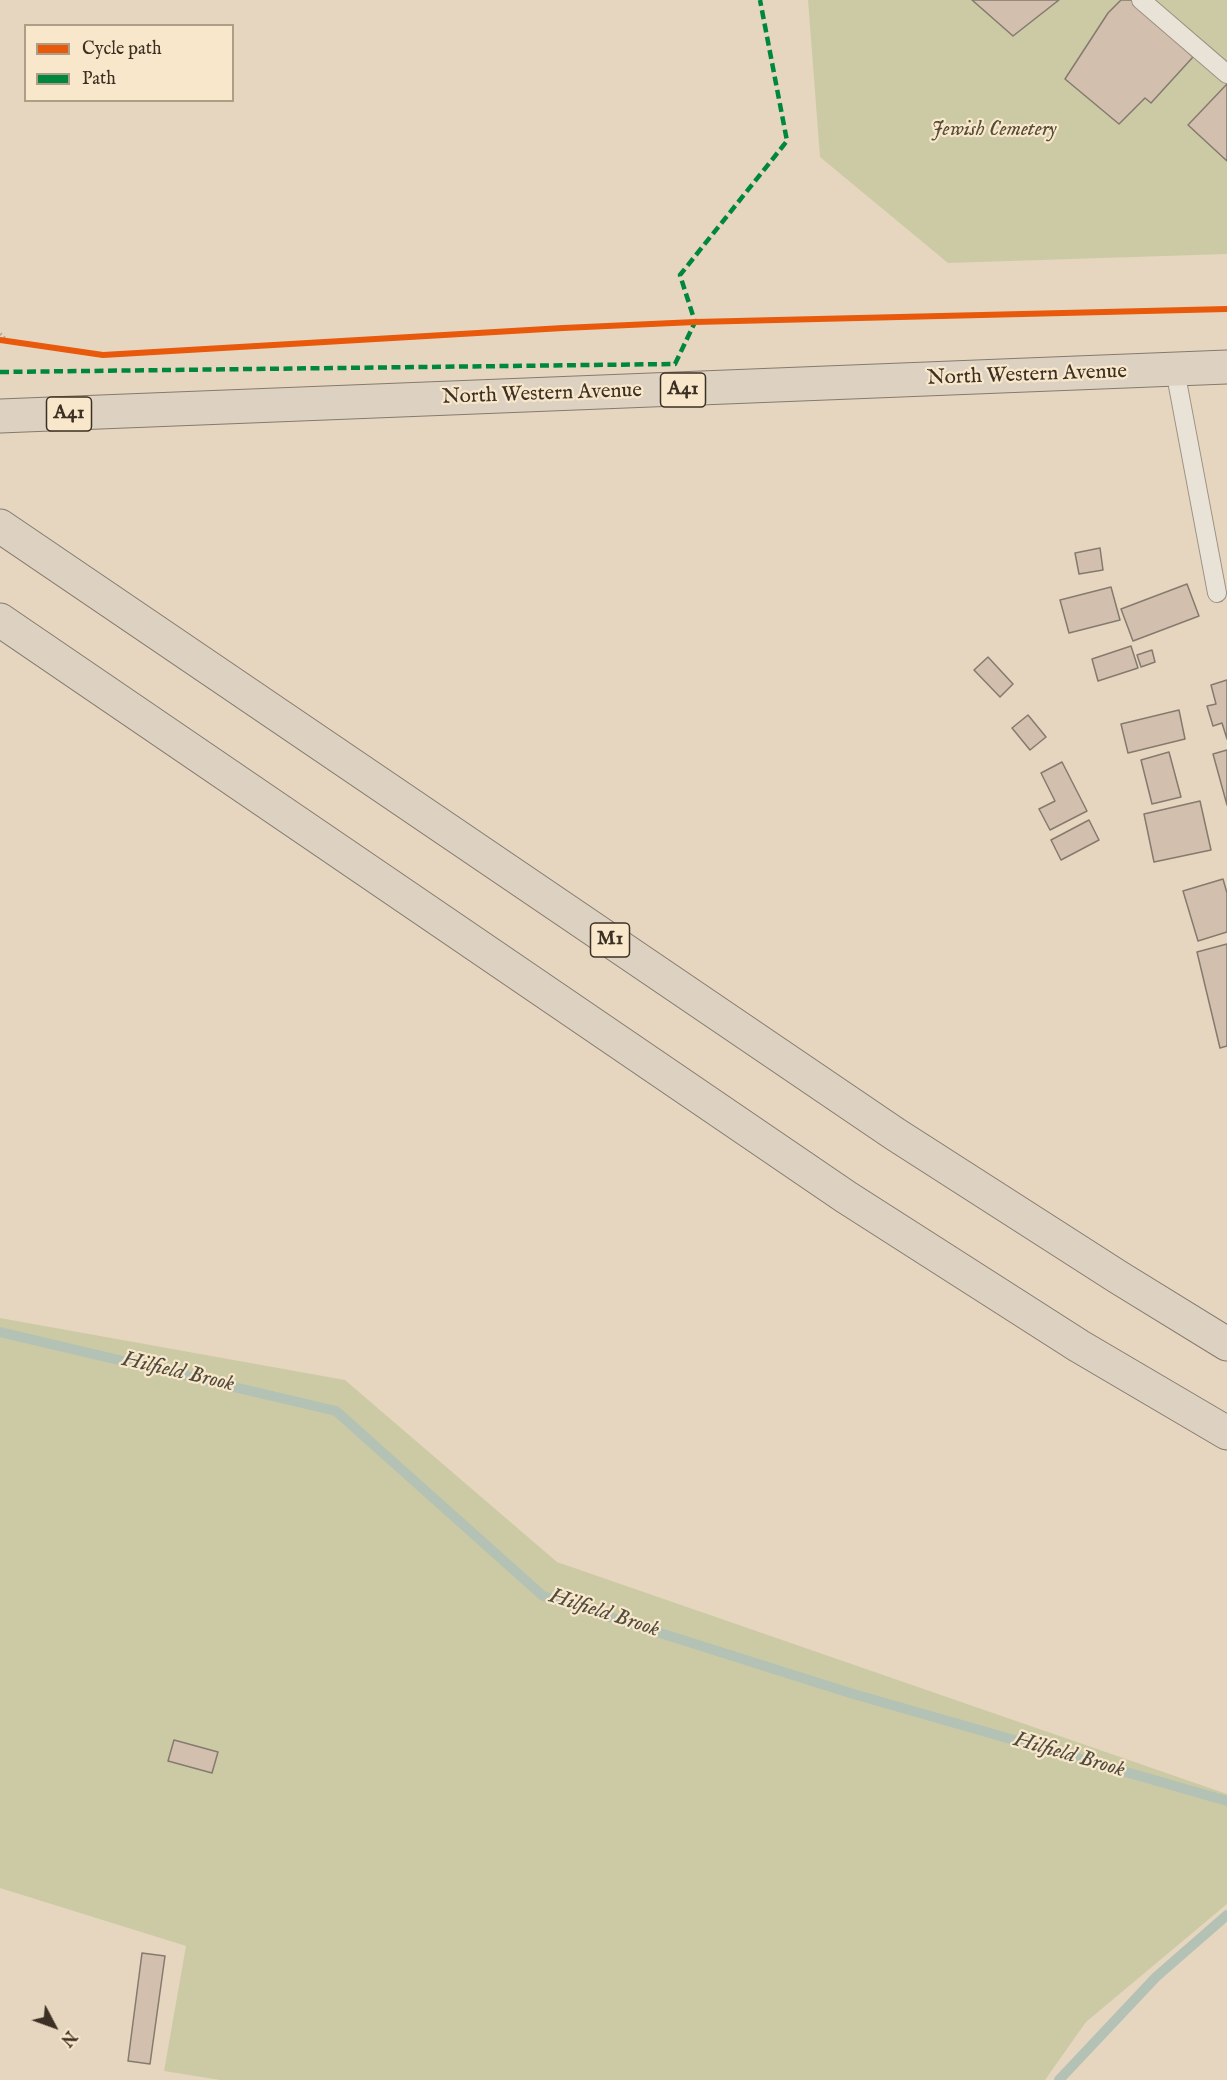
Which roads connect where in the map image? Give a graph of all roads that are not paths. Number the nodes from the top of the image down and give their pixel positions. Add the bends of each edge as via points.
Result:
1 (1141, 0) edge
2 (1227, 74) edge
3 (1227, 368) edge
4 (1175, 370) junction
5 (0, 416) edge
6 (0, 526) edge
7 (1217, 593) dead end
8 (0, 620) edge
9 (1227, 1344) edge
10 (1227, 1433) edge

1 - 2 lane
3 - 4 highway, North Western Avenue / A41
4 - 5 highway, North Western Avenue / A41
4 - 7 lane
6 - 9 highway, M1 via 895,1134
8 - 10 highway via 846,1197 1079,1346

